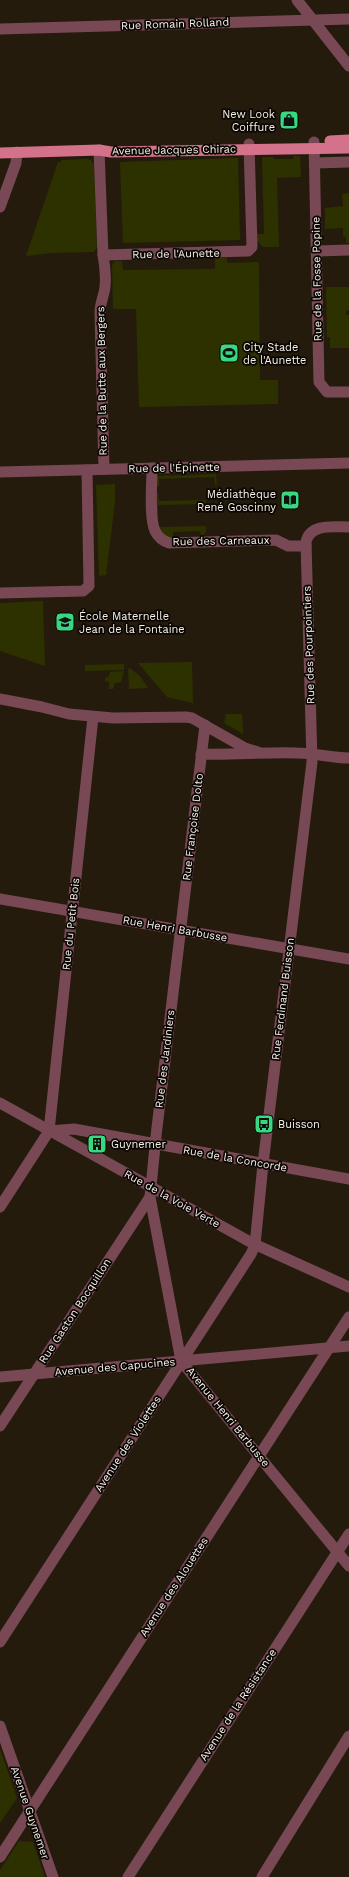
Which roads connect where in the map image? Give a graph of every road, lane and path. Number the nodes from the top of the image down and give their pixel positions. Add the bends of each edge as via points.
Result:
1 (297, 0) edge
2 (349, 19) edge
3 (313, 20) junction
4 (0, 29) edge
5 (349, 66) edge
6 (349, 140) edge
7 (314, 145) junction
8 (250, 147) junction
9 (349, 148) edge
10 (99, 150) junction
11 (16, 152) junction
12 (0, 153) edge
13 (349, 162) edge
14 (315, 163) junction
15 (0, 206) edge
16 (349, 250) edge
17 (316, 251) junction
18 (103, 256) junction
19 (349, 392) edge
20 (349, 463) edge
21 (152, 468) junction
22 (104, 469) junction
23 (87, 470) junction
24 (0, 472) edge
25 (349, 527) edge
26 (306, 542) junction
27 (0, 593) edge
28 (0, 699) edge
29 (93, 716) junction
30 (205, 725) junction
31 (258, 752) junction
32 (312, 753) junction
33 (201, 754) junction
34 (349, 758) edge
35 (0, 899) edge
36 (72, 911) junction
37 (180, 930) junction
38 (289, 948) junction
39 (349, 959) edge
40 (0, 1103) edge
41 (49, 1131) junction
42 (155, 1144) junction
43 (263, 1164) junction
44 (349, 1180) edge
45 (150, 1192) junction
46 (0, 1207) edge
47 (255, 1245) junction
48 (349, 1287) edge
49 (349, 1317) edge
50 (349, 1346) edge
51 (330, 1348) junction
52 (181, 1361) junction
53 (34, 1374) junction
54 (0, 1377) edge
55 (0, 1426) edge
56 (259, 1456) junction
57 (349, 1534) edge
58 (338, 1552) junction
59 (349, 1566) edge
60 (0, 1642) edge
61 (0, 1726) edge
62 (349, 1736) edge
63 (30, 1809) junction
64 (0, 1857) edge
65 (53, 1877) edge
66 (128, 1877) edge
67 (262, 1877) edge

1 - 3 street
2 - 3 street, Rue Romain Rolland
3 - 4 street, Rue Romain Rolland
3 - 5 street
6 - 7 main road
7 - 8 main road, Avenue Jacques Chirac
7 - 9 main road, Avenue Jacques Chirac
7 - 14 street, Rue de la Fosse Popine
8 - 10 main road, Avenue Jacques Chirac via 111,152
8 - 18 street, Rue de l'Aunette via 252,247 248,251
10 - 11 main road, Avenue Jacques Chirac
10 - 18 street, Rue de la Butte aux Bergers
11 - 12 main road, Avenue Jacques Chirac
11 - 15 street via 16,163
13 - 14 street
14 - 17 street, Rue de la Fosse Popine
16 - 17 street
17 - 19 street, Rue de la Fosse Popine via 319,382 327,392
18 - 22 street, Rue de la Butte aux Bergers via 105,288 100,302 100,312
20 - 21 street, Rue de l'Épinette
21 - 22 street, Rue de l'Épinette
21 - 26 street, Rue des Carneaux via 154,527 164,541 169,543 276,540 288,546
22 - 23 street, Rue de l'Épinette
23 - 24 street, Rue de l'Épinette
23 - 27 street via 89,586 83,590
25 - 26 street via 318,528 312,531
26 - 32 street, Rue des Pourpointiers
28 - 29 street via 69,714
29 - 30 street via 186,716
29 - 36 street, Rue du Petit Bois
30 - 31 street via 245,748
30 - 33 street, Rue Françoise Dolto
31 - 32 street
31 - 33 street via 244,755
32 - 34 street
32 - 38 street, Rue Ferdinand Buisson
33 - 37 street, Rue Françoise Dolto
35 - 36 street, Rue Henri Barbusse
36 - 37 street, Rue Henri Barbusse
36 - 41 street, Rue du Petit Bois
37 - 38 street, Rue Henri Barbusse
37 - 42 street, Rue des Jardiniers
38 - 39 street, Rue Henri Barbusse
38 - 43 street, Rue Ferdinand Buisson
40 - 41 street, Rue de la Voie Verte
41 - 42 street, Rue de la Concorde via 74,1129
41 - 45 street, Rue de la Voie Verte
41 - 46 street
42 - 43 street, Rue de la Concorde
42 - 45 street, Rue des Jardiniers
43 - 44 street, Rue de la Concorde
43 - 47 street, Rue Ferdinand Buisson
45 - 47 street, Rue de la Voie Verte
45 - 52 street, Avenue Henri Barbusse
45 - 53 street, Rue Gaston Bocquillon
47 - 48 street, Rue de la Voie Verte
47 - 52 street, Avenue des Violettes
49 - 51 street, Avenue des Alouettes
50 - 51 street, Avenue des Capucines
51 - 52 street, Avenue des Capucines
51 - 56 street, Avenue des Alouettes
52 - 53 street, Avenue des Capucines
52 - 56 street, Avenue Henri Barbusse
52 - 60 street, Avenue des Violettes
53 - 54 street, Avenue des Capucines
53 - 55 street, Rue Gaston Bocquillon
56 - 58 street, Avenue Henri Barbusse
56 - 63 street, Avenue des Alouettes
57 - 58 street, Avenue de la Résistance
58 - 59 street, Avenue Henri Barbusse
58 - 66 street, Avenue de la Résistance
61 - 63 street, Avenue Guynemer
62 - 67 street
63 - 64 street, Avenue des Alouettes
63 - 65 street, Avenue Guynemer

